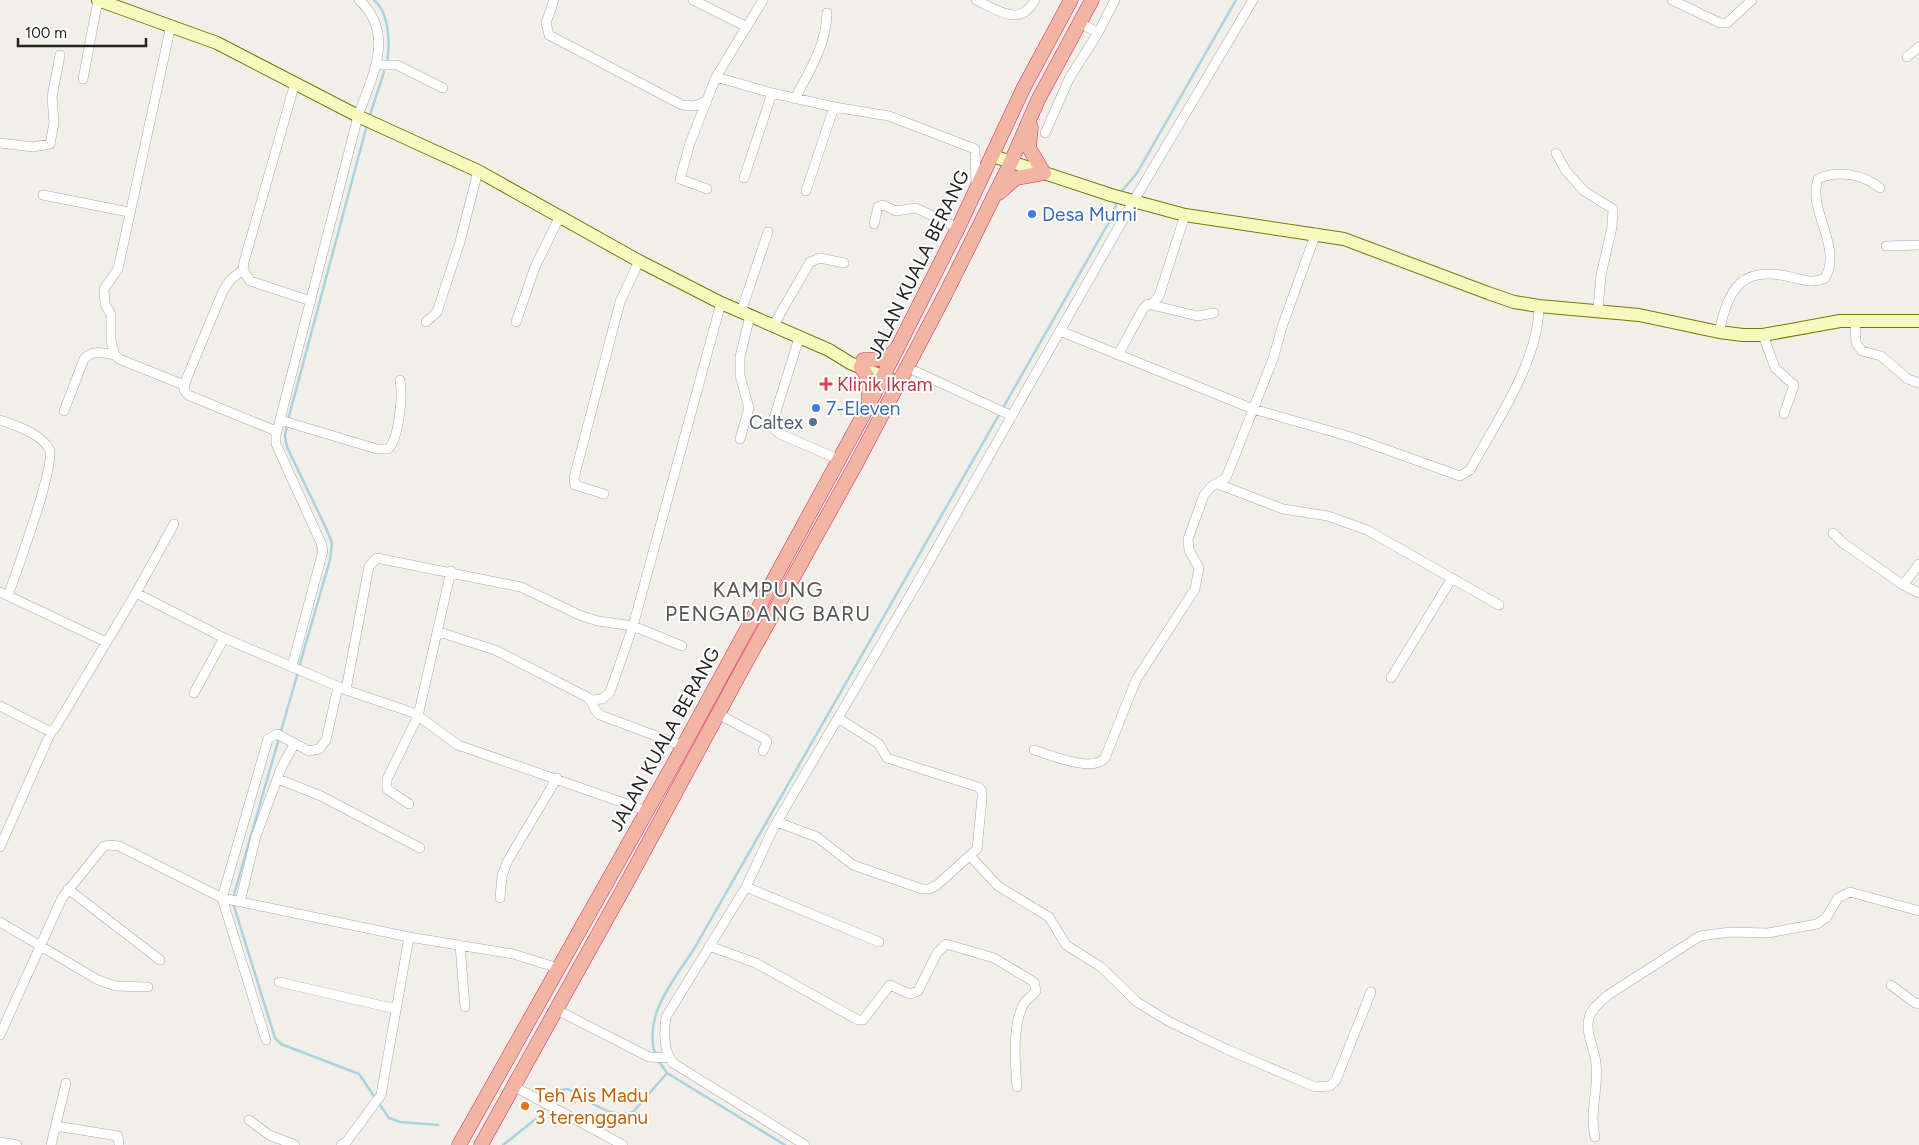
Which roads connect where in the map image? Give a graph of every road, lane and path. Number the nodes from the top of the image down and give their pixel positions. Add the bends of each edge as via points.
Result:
1 (98, 0) edge
2 (358, 0) edge
3 (554, 0) edge
4 (693, 0) edge
5 (763, 0) edge
6 (976, 0) edge
7 (1035, 0) edge
8 (1071, 0) edge
9 (1092, 0) edge
10 (1115, 0) edge
11 (1253, 0) edge
12 (1672, 0) edge
13 (1752, 0) edge
14 (827, 13) dead end
15 (1079, 22) junction
16 (171, 25) junction
17 (747, 27) junction
18 (1098, 33) junction
19 (1919, 47) edge
20 (60, 55) dead end
21 (1906, 57) dead end
22 (376, 65) junction
23 (1054, 69) junction
24 (716, 77) junction
25 (1070, 77) junction
26 (83, 78) dead end
27 (295, 84) junction
28 (1024, 87) junction
29 (443, 88) dead end
30 (772, 93) junction
31 (795, 98) junction
32 (1038, 100) junction
33 (706, 101) junction
34 (834, 107) junction
35 (360, 117) junction
36 (1045, 133) dead end
37 (0, 143) edge
38 (1556, 153) dead end
39 (993, 156) junction
40 (1011, 162) junction
41 (478, 170) junction
42 (1044, 172) junction
43 (744, 178) dead end
44 (1880, 188) dead end
45 (707, 189) dead end
46 (806, 191) dead end
47 (976, 191) junction
48 (43, 195) dead end
49 (1131, 201) junction
50 (129, 212) junction
51 (1185, 215) junction
52 (560, 216) junction
53 (981, 221) junction
54 (874, 224) dead end
55 (958, 228) junction
56 (768, 232) dead end
57 (1316, 233) junction
58 (1919, 245) edge
59 (1886, 246) dead end
60 (639, 261) junction
61 (844, 263) dead end
62 (243, 270) junction
63 (311, 301) junction
64 (721, 303) junction
65 (1152, 304) junction
66 (1539, 306) junction
67 (1598, 310) junction
68 (1214, 313) dead end
69 (745, 314) junction
70 (1855, 320) junction
71 (1919, 321) edge
72 (426, 322) dead end
73 (516, 322) dead end
74 (773, 326) junction
75 (1060, 331) junction
76 (1719, 332) junction
77 (1763, 335) junction
78 (799, 338) junction
79 (899, 346) junction
80 (115, 355) junction
81 (1118, 355) junction
82 (862, 364) junction
83 (886, 373) junction
84 (906, 376) junction
85 (400, 380) dead end
86 (1919, 384) edge
87 (184, 385) junction
88 (1253, 409) junction
89 (64, 411) dead end
90 (865, 412) junction
91 (1009, 414) junction
92 (1784, 414) dead end
93 (0, 420) edge
94 (281, 421) junction
95 (276, 431) junction
96 (740, 438) dead end
97 (838, 460) junction
98 (856, 464) junction
99 (1218, 484) junction
100 (604, 494) dead end
101 (174, 524) dead end
102 (1833, 533) dead end
103 (1919, 564) edge
104 (451, 571) junction
105 (1452, 578) junction
106 (1903, 585) junction
107 (136, 593) junction
108 (1919, 593) edge
109 (4, 594) edge
110 (1499, 605) dead end
111 (633, 626) junction
112 (439, 632) junction
113 (224, 638) junction
114 (106, 642) junction
115 (682, 646) dead end
116 (297, 668) junction
117 (1391, 678) dead end
118 (342, 689) junction
119 (194, 693) dead end
120 (591, 700) junction
121 (0, 706) edge
122 (718, 714) junction
123 (418, 716) junction
124 (838, 718) junction
125 (51, 732) junction
126 (295, 743) junction
127 (683, 746) junction
128 (763, 750) dead end
129 (1034, 750) dead end
130 (557, 778) junction
131 (278, 779) junction
132 (410, 804) dead end
133 (647, 811) junction
134 (777, 822) junction
135 (0, 847) edge
136 (420, 848) dead end
137 (971, 857) junction
138 (746, 887) junction
139 (68, 889) junction
140 (224, 898) junction
141 (500, 898) dead end
142 (239, 902) junction
143 (1919, 911) edge
144 (0, 922) edge
145 (409, 938) junction
146 (879, 942) dead end
147 (42, 945) junction
148 (460, 945) junction
149 (709, 946) junction
150 (160, 960) dead end
151 (558, 968) junction
152 (279, 982) dead end
153 (1892, 985) dead end
154 (148, 987) dead end
155 (1371, 992) dead end
156 (1919, 1004) edge
157 (465, 1007) dead end
158 (396, 1009) junction
159 (555, 1009) junction
160 (0, 1033) edge
161 (266, 1040) dead end
162 (667, 1058) junction
163 (66, 1083) dead end
164 (513, 1086) junction
165 (1017, 1087) dead end
166 (249, 1120) dead end
167 (56, 1126) junction
168 (1595, 1137) dead end
169 (0, 1142) edge
170 (17, 1145) edge
171 (51, 1145) edge
172 (119, 1145) edge
173 (295, 1145) edge
174 (341, 1145) edge
175 (459, 1145) edge
176 (481, 1145) edge
177 (623, 1145) edge
178 (805, 1145) edge

1 - 16 main road
1 - 26 street
2 - 22 street via 370,10 376,22 379,50
3 - 33 street via 546,23 549,35 682,105 695,106
4 - 17 street
5 - 17 street
6 - 7 street via 1013,15 1022,15 1030,10
8 - 28 highway, JALAN KUALA BERANG
9 - 15 highway, JALAN KUALA BERANG
10 - 18 street
11 - 49 street
12 - 13 street via 1720,23 1728,23
14 - 31 street via 822,46
15 - 18 street
15 - 23 highway, JALAN KUALA BERANG
16 - 27 main road via 217,43
16 - 50 street
17 - 24 street
18 - 25 street
19 - 21 street
20 - 37 street via 52,97 54,123 50,144 33,147
22 - 29 street via 397,65
22 - 35 street
23 - 25 street
23 - 28 highway via 1045,74 1037,89
23 - 32 highway, JALAN KUALA BERANG
24 - 30 street
24 - 33 street
25 - 36 street
27 - 35 main road
27 - 62 street
28 - 39 highway, JALAN KUALA BERANG
30 - 31 street
30 - 43 street
31 - 34 street
32 - 40 highway, JALAN KUALA BERANG
32 - 42 highway via 1029,148
33 - 45 street via 680,179
34 - 46 street
34 - 47 street via 889,116 975,149
35 - 41 main road
35 - 63 street
38 - 67 street via 1566,171 1584,191 1613,209
39 - 40 main road
39 - 47 highway, JALAN KUALA BERANG
40 - 42 main road
40 - 53 highway, JALAN KUALA BERANG
41 - 52 main road
41 - 72 street via 460,242 437,312
42 - 49 main road
42 - 53 highway via 1026,175 1007,184
44 - 76 street via 1855,176 1832,175 1818,179 1817,202 1829,248 1825,278 1812,282 1773,273 1749,277 1726,303
47 - 55 highway, JALAN KUALA BERANG
48 - 50 street
49 - 51 main road
49 - 75 street
50 - 80 street via 118,269 104,289
51 - 57 main road
51 - 65 street via 1159,296
52 - 60 main road
52 - 73 street via 534,267
53 - 84 highway, JALAN KUALA BERANG via 946,293 940,320
54 - 55 street via 878,207 883,205 896,210 916,208
55 - 79 highway, JALAN KUALA BERANG
56 - 69 street
57 - 66 main road via 1373,248 1514,302
57 - 88 street
58 - 59 street
60 - 64 main road
60 - 100 street via 620,302 574,478 575,484
61 - 74 street via 820,258 810,262
62 - 63 street via 250,281
62 - 87 street via 223,291
63 - 94 street
64 - 69 main road
64 - 111 street
65 - 68 street via 1197,316
65 - 81 street via 1143,308
66 - 67 main road
66 - 88 street via 1538,331 1526,364 1466,474 1460,476 1351,437
67 - 76 main road
69 - 74 main road
69 - 96 street via 740,376 749,408
70 - 71 main road
70 - 77 main road
70 - 86 street via 1856,343 1862,351 1881,356
74 - 78 main road
75 - 81 street
75 - 91 street
76 - 77 main road
77 - 92 street via 1775,368 1794,385
78 - 82 main road
78 - 97 street via 773,421 774,428 780,434
79 - 82 highway via 885,359
79 - 83 highway, JALAN KUALA BERANG
80 - 87 street via 119,360
80 - 89 street via 89,353
81 - 88 street
82 - 83 main road
82 - 90 highway via 869,385
83 - 84 main road
83 - 90 highway, JALAN KUALA BERANG
84 - 91 street
84 - 98 highway, JALAN KUALA BERANG
84 - 98 highway, JALAN KUALA BERANG via 884,429
85 - 94 street via 401,399 395,440 388,449 377,449
87 - 95 street via 188,394
88 - 99 street via 1226,478
90 - 97 highway, JALAN KUALA BERANG
91 - 124 street
93 - 109 street via 30,433 51,452 36,512
94 - 95 street
95 - 116 street via 276,444 323,551
97 - 127 highway, JALAN KUALA BERANG
98 - 122 highway, JALAN KUALA BERANG
99 - 105 street via 1283,509 1310,512 1349,523 1390,542
99 - 129 street via 1204,494 1188,539 1189,550 1198,568 1195,589 1139,674 1105,758 1096,764 1084,764
101 - 107 street
102 - 106 street
103 - 106 street
104 - 111 street via 521,587 598,621
104 - 112 street
104 - 118 street via 386,558 372,561
105 - 110 street
105 - 117 street
106 - 108 street
107 - 113 street
107 - 114 street
109 - 114 street
111 - 115 street
111 - 120 street via 610,692 602,699
112 - 120 street via 495,650
112 - 123 street
113 - 116 street
113 - 119 street
114 - 125 street
116 - 118 street
118 - 123 street
118 - 126 street via 323,746 312,751
120 - 127 street via 600,715
121 - 125 street
122 - 128 street via 765,739 767,742
122 - 159 highway, JALAN KUALA BERANG
123 - 130 street via 458,745
123 - 132 street via 387,784 390,793
124 - 134 street
124 - 137 street via 879,744 887,758 978,787 982,792 980,842
125 - 135 street
126 - 131 street
126 - 140 street via 272,734 265,746
127 - 133 highway, JALAN KUALA BERANG
130 - 133 street
130 - 141 street via 508,862 502,876
131 - 136 street via 321,796
131 - 142 street via 256,836
133 - 151 highway, JALAN KUALA BERANG
134 - 137 street via 817,837 854,865 922,889 937,885
134 - 138 street
137 - 155 street via 998,886 1049,917 1066,944 1101,967 1137,1002 1226,1050 1315,1087 1330,1086 1336,1080
138 - 146 street
138 - 149 street
139 - 140 street via 103,847 114,844
139 - 147 street
139 - 150 street
140 - 142 street
140 - 161 street
142 - 145 street
143 - 168 street via 1858,894 1844,894 1826,918 1817,924 1768,933 1730,932 1700,936 1608,996 1588,1019 1596,1064 1592,1113
144 - 147 street
145 - 148 street
145 - 158 street
147 - 154 street via 106,983
147 - 160 street
148 - 151 street via 513,954
148 - 157 street
149 - 162 street via 666,1016
149 - 165 street via 751,961 858,1020 863,1020 890,985 910,994 918,991 937,953 946,944 994,958 1036,986 1036,991 1025,1001 1021,1011 1014,1052
151 - 175 highway, JALAN KUALA BERANG
152 - 158 street
153 - 156 street
158 - 174 street via 381,1095
159 - 162 street via 649,1057
159 - 164 highway, JALAN KUALA BERANG
162 - 178 street
163 - 167 street
164 - 176 highway, JALAN KUALA BERANG
164 - 177 street
166 - 173 street via 269,1134
167 - 171 street
167 - 172 street via 118,1136
169 - 170 street

